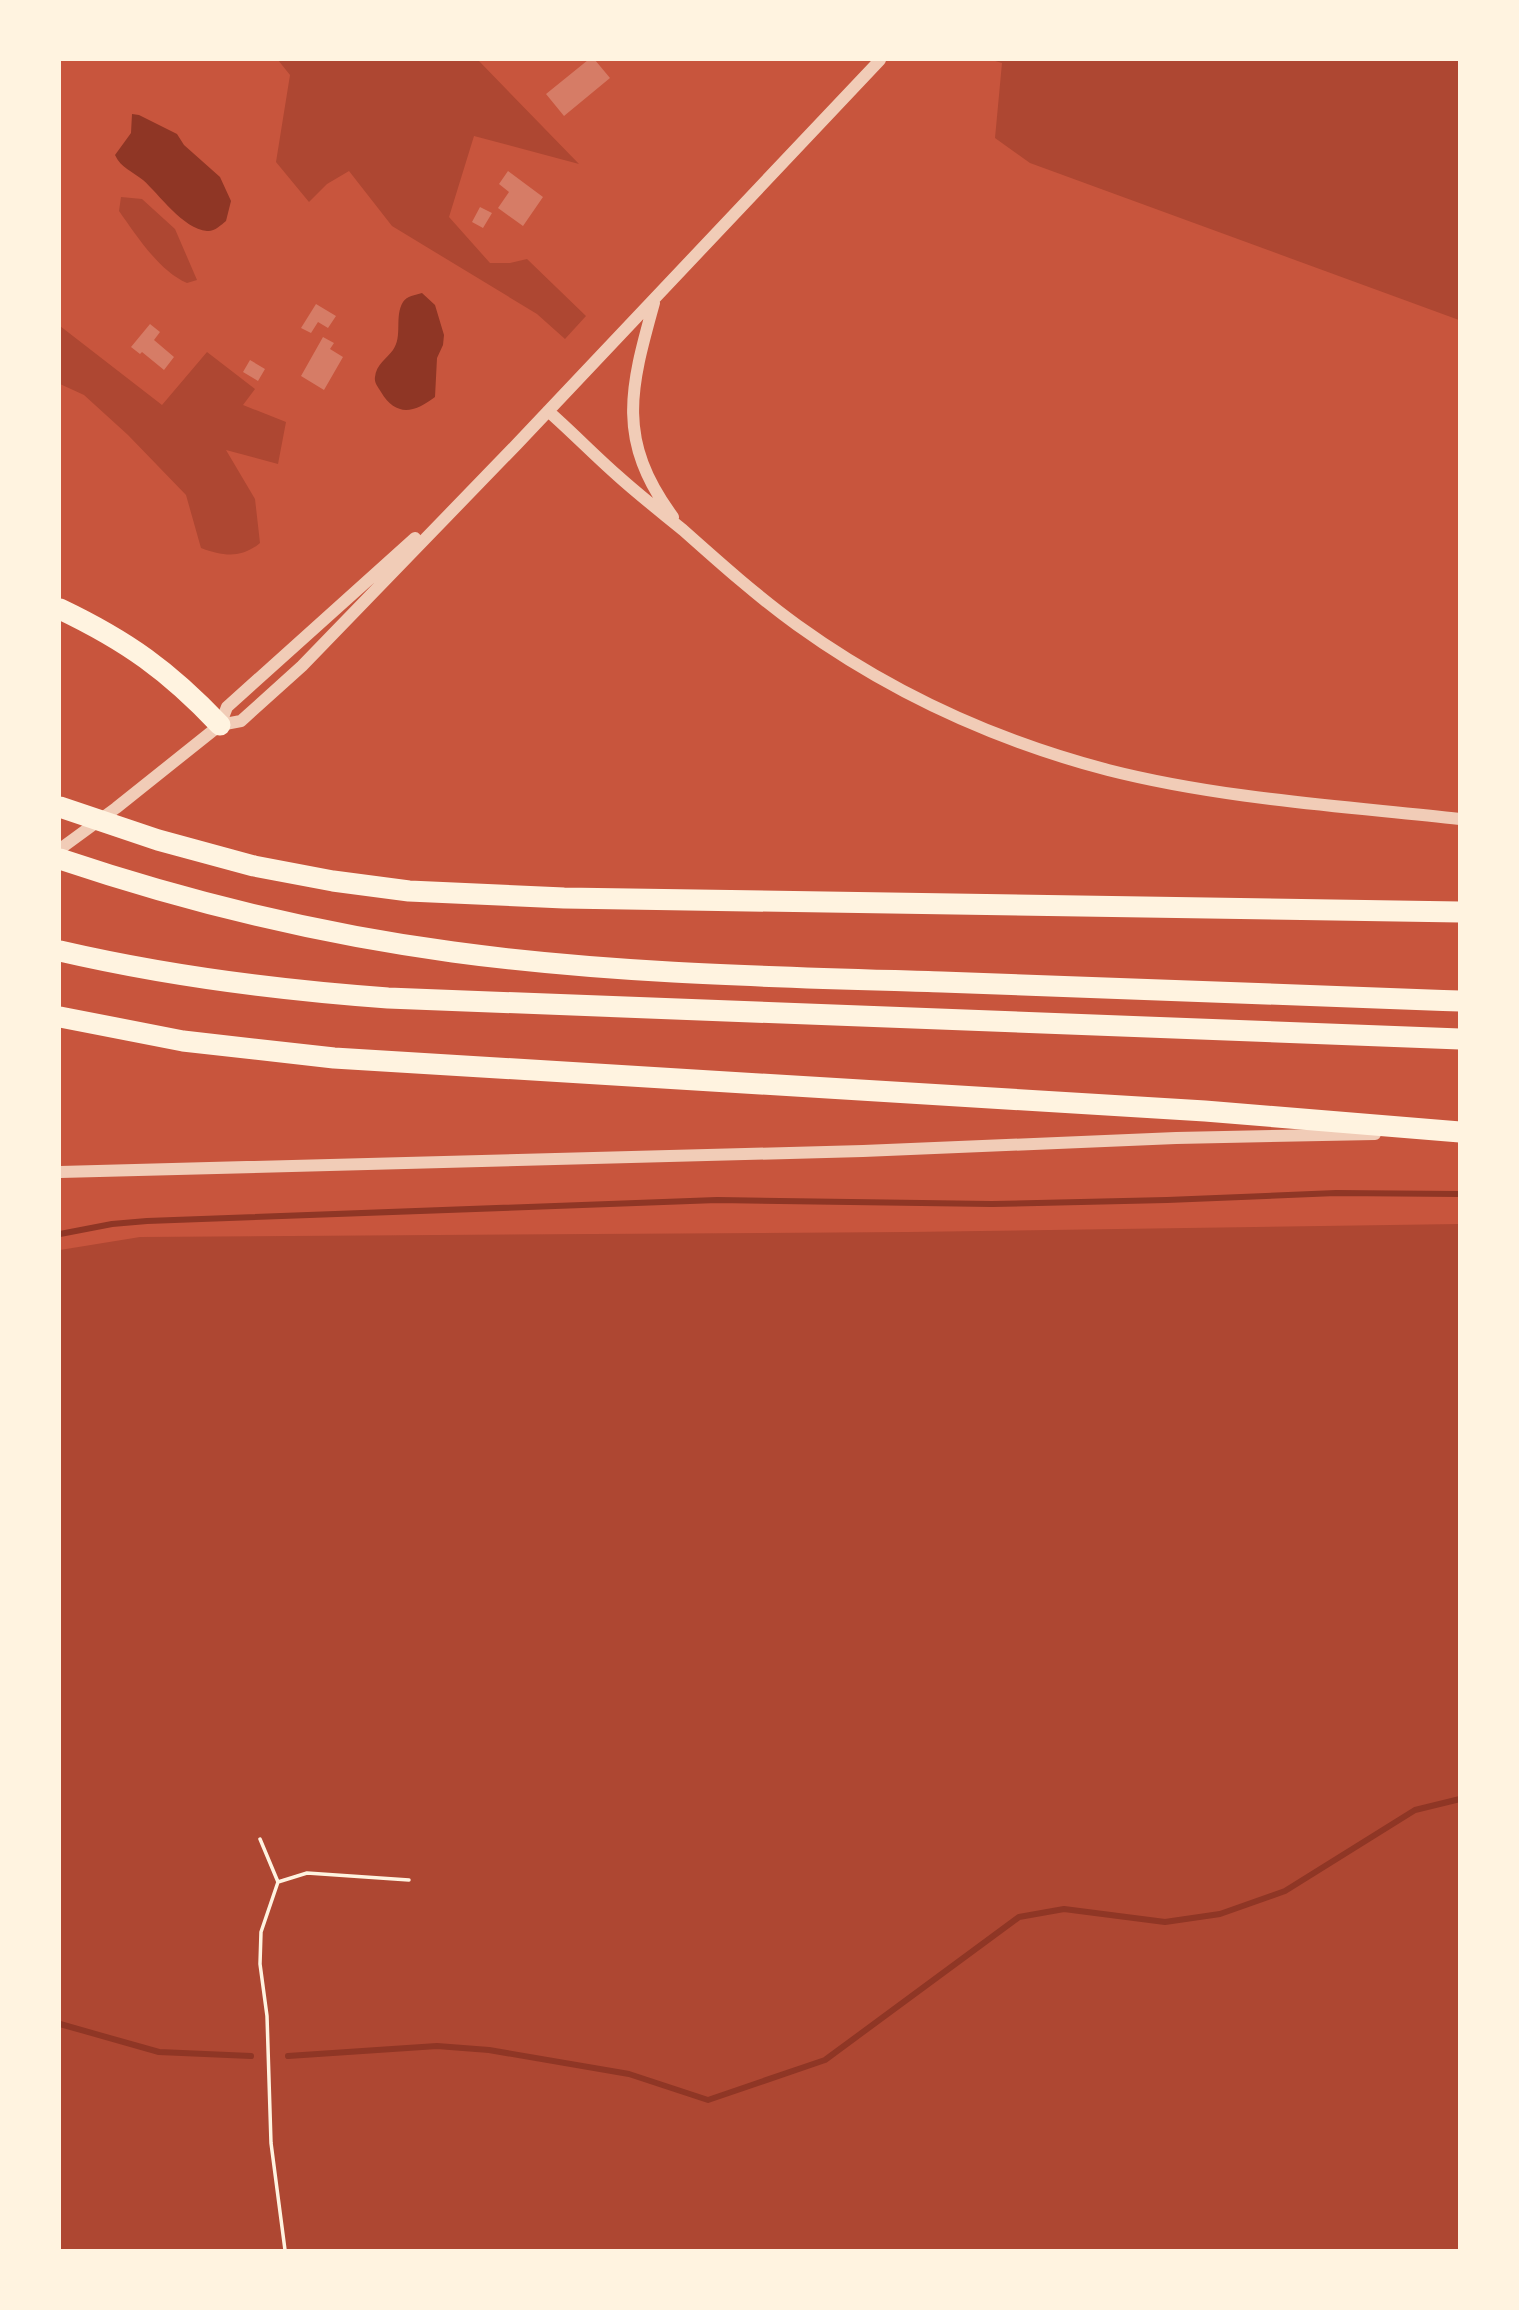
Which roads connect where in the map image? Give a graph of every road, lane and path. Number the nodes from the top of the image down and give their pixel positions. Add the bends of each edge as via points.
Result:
1 (880, 60) edge
2 (654, 299) junction
3 (548, 411) junction
4 (490, 471) junction
5 (683, 530) junction
6 (60, 609) edge
7 (220, 726) junction
8 (60, 807) edge
9 (1460, 819) edge
10 (60, 849) edge
11 (60, 859) edge
12 (1460, 912) edge
13 (60, 951) edge
14 (1460, 1001) edge
15 (60, 1017) edge
16 (1460, 1039) edge
17 (1460, 1133) edge
18 (60, 1172) edge
19 (260, 1839) dead end
20 (409, 1880) dead end
21 (278, 1882) junction
22 (285, 2250) edge

1 - 2 street
2 - 3 street
2 - 5 street via 634,383 632,422 646,472
3 - 4 street
3 - 5 street
4 - 7 street via 227,707
4 - 7 street via 302,666 241,721
5 - 9 street via 814,636 907,692 1002,736 1093,766 1161,782
6 - 7 highway via 146,657
7 - 10 street
8 - 12 highway via 254,866 410,891 564,898
11 - 14 highway via 169,893 331,932 539,962 718,974
13 - 16 highway via 220,981 388,998
15 - 17 highway via 183,1041 334,1058 1205,1111
17 - 18 street via 1225,1136 875,1151
19 - 21 path
20 - 21 path via 307,1873
21 - 22 path via 261,1932 260,1964 267,2016 271,2143

